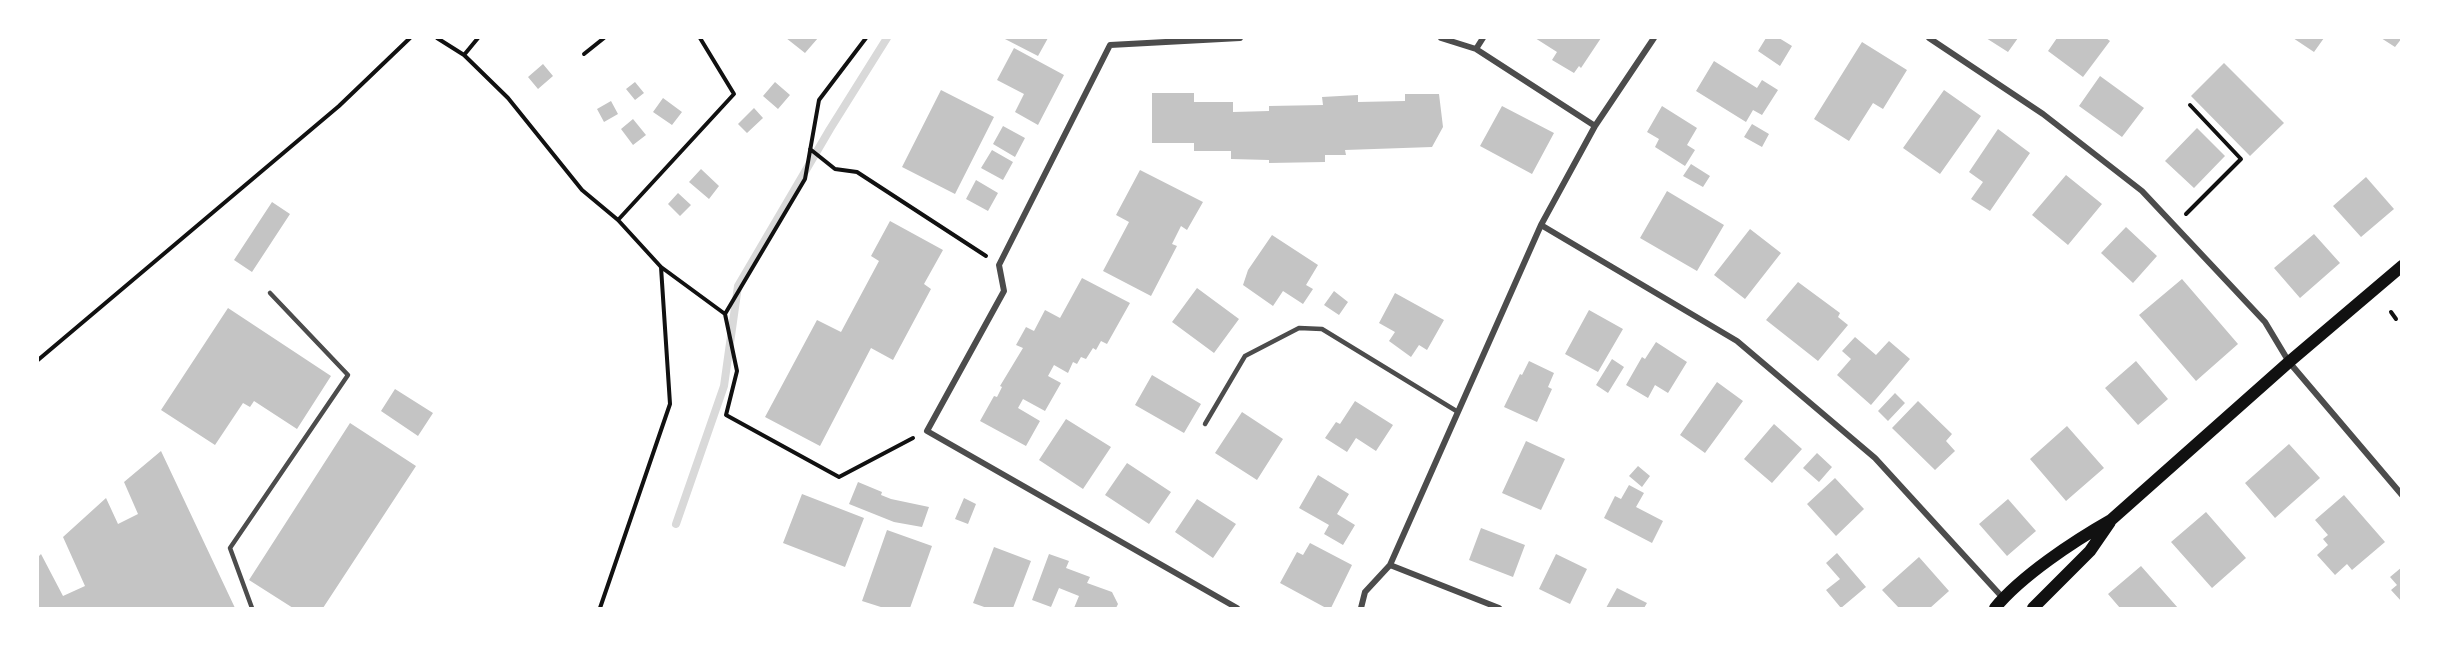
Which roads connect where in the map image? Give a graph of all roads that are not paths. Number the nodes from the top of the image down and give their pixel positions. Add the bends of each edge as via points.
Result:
1 (1240, 38) edge
2 (1441, 38) edge
3 (1483, 38) edge
4 (1654, 38) edge
5 (1929, 38) edge
6 (1476, 49) junction
7 (1595, 126) junction
8 (1541, 225) junction
9 (2402, 266) edge
10 (270, 293) dead end
11 (2289, 362) junction
12 (1458, 412) junction
13 (1205, 424) dead end
14 (2402, 495) edge
15 (2111, 520) junction
16 (1390, 565) junction
17 (1999, 603) edge
18 (252, 609) edge
19 (1237, 609) edge
20 (1361, 609) edge
21 (1499, 609) edge
22 (2033, 609) edge

1 - 19 street via 1110,45 999,265 1004,291 927,431
2 - 6 street
3 - 6 street
4 - 7 street
5 - 11 street via 2043,114 2142,191 2265,322
6 - 7 street
7 - 8 street
8 - 12 street
8 - 17 street via 1737,341 1875,458
9 - 11 main road
10 - 18 lane via 348,375 230,548
11 - 14 street
11 - 15 main road
12 - 13 lane via 1322,329 1299,328 1245,356
12 - 16 street
15 - 17 main road via 2077,539
15 - 22 main road via 2090,551
16 - 20 street via 1365,592
16 - 21 street

